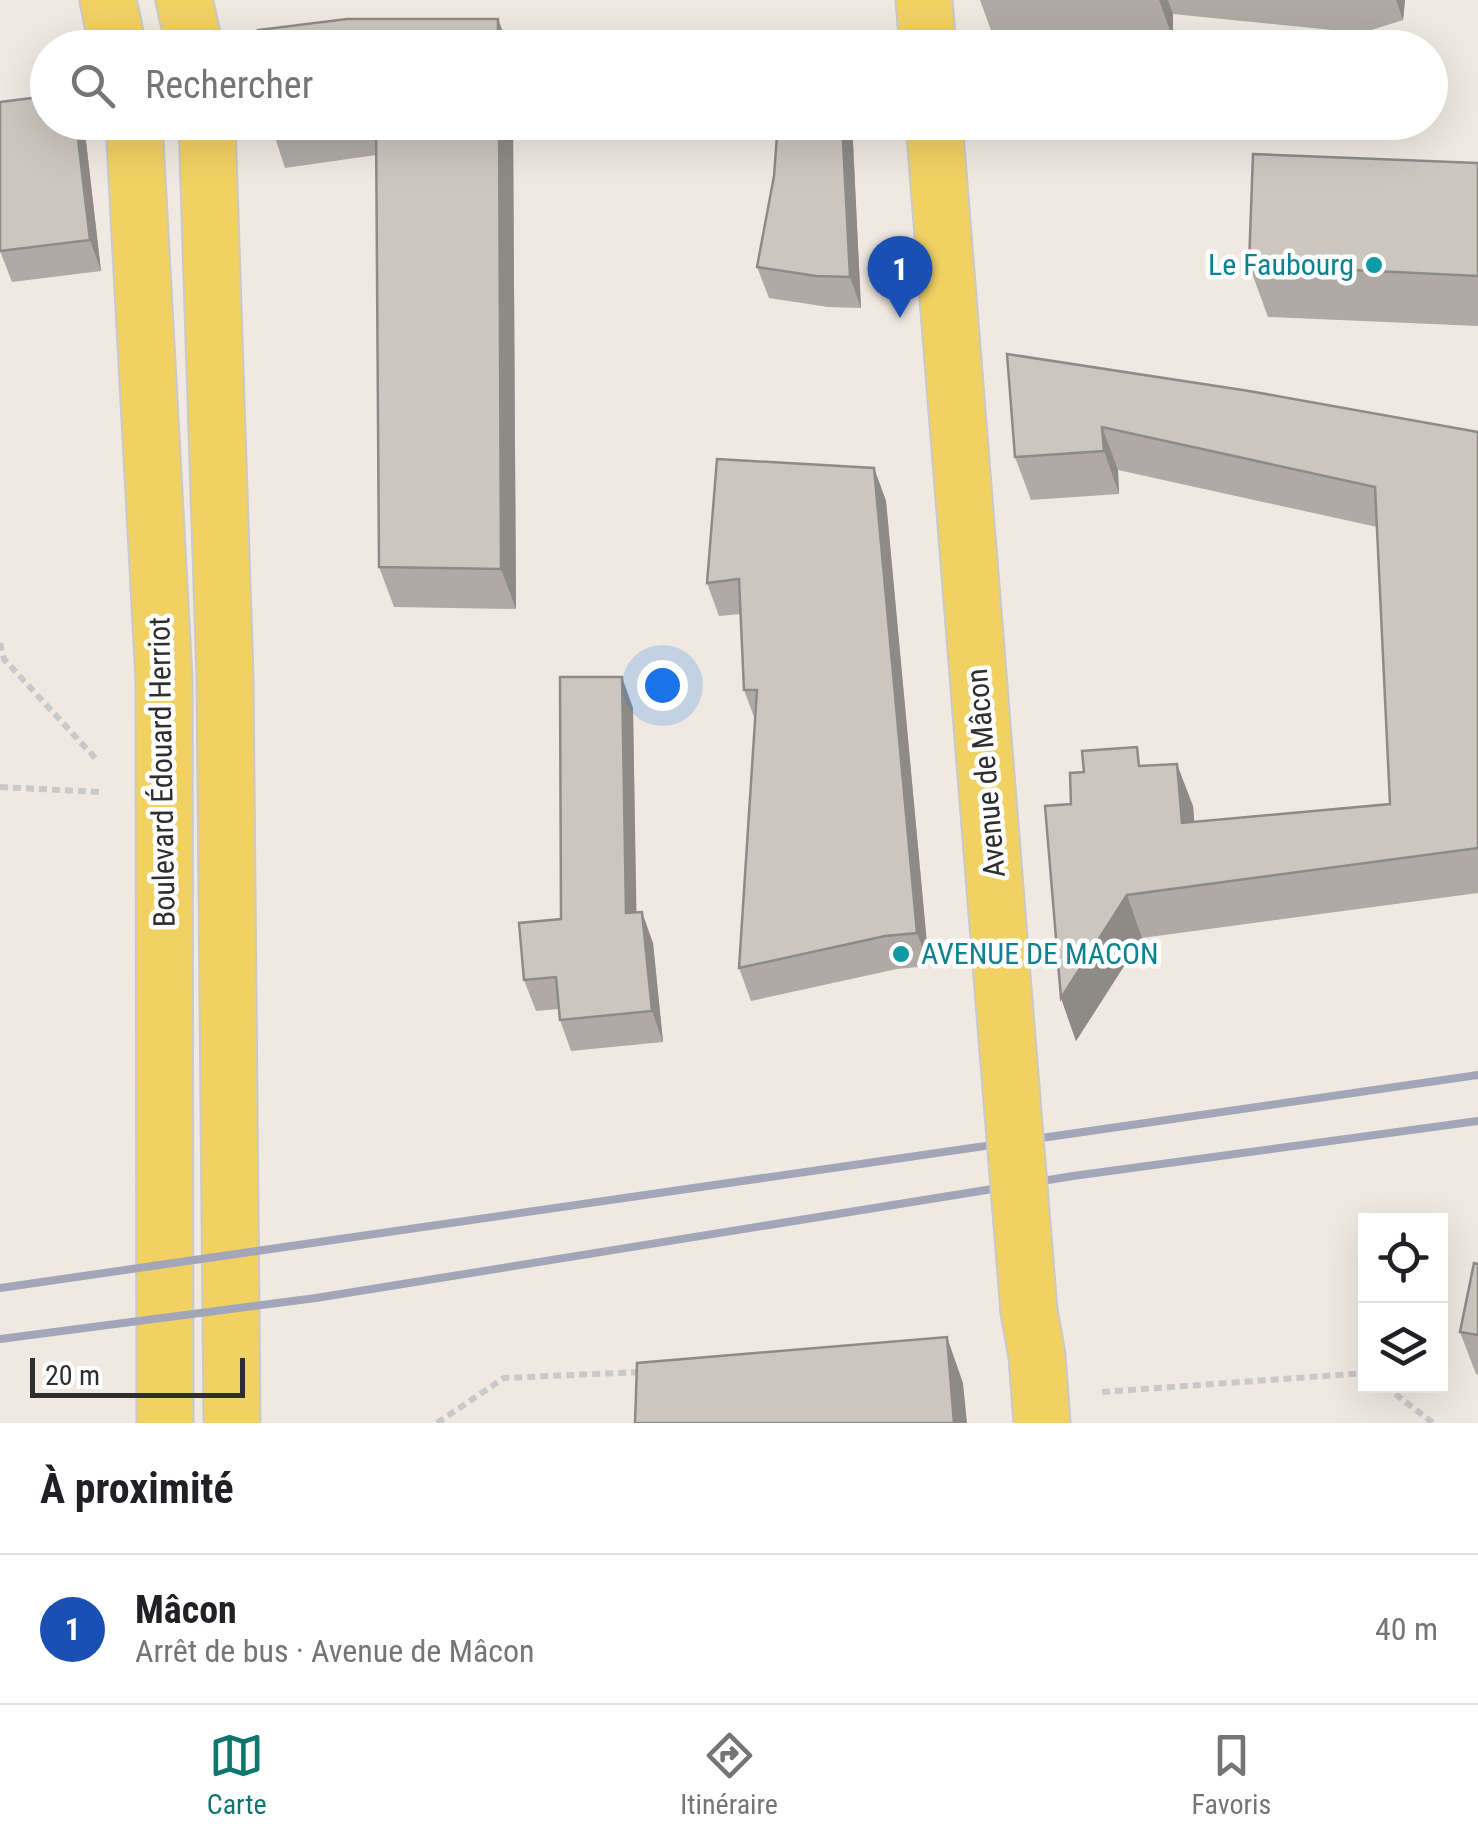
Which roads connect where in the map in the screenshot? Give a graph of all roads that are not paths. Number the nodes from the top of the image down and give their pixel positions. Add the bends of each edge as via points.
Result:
1 (108, 0) edge
2 (184, 0) edge
3 (924, 0) edge
4 (114, 30) edge
5 (191, 30) edge
6 (926, 30) edge
7 (135, 140) edge
8 (208, 140) edge
9 (935, 140) edge
10 (1041, 1410) edge
11 (165, 1423) edge
12 (232, 1423) edge

1 - 4 main road
2 - 5 main road
3 - 6 main road
7 - 11 main road, Boulevard Édouard Herriot via 164,679
8 - 12 main road, Boulevard Édouard Herriot via 225,678
9 - 10 main road, Avenue de Mâcon, bridge

